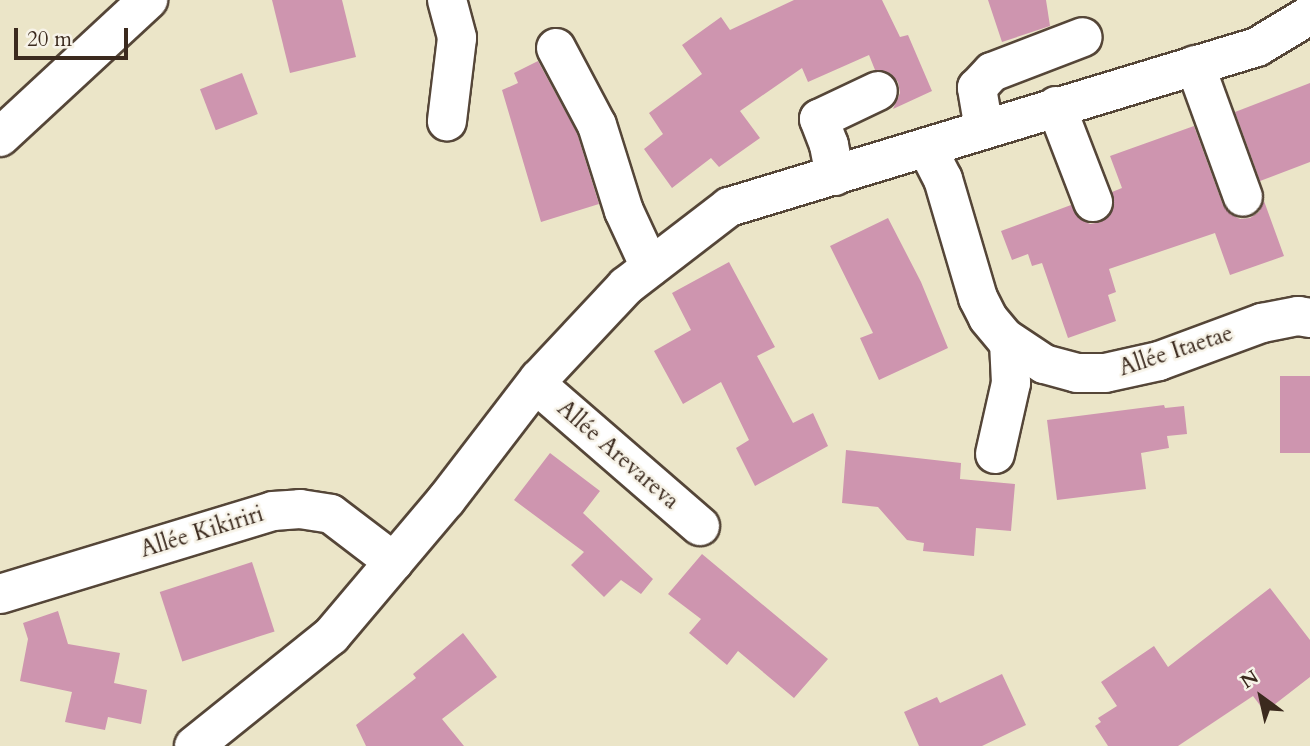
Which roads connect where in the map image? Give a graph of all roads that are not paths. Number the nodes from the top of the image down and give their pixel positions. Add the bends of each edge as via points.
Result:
1 (148, 0) edge
2 (447, 0) edge
3 (1310, 15) edge
4 (1083, 37) dead end
5 (556, 48) dead end
6 (1195, 65) junction
7 (878, 91) dead end
8 (1056, 106) junction
9 (447, 121) dead end
10 (984, 129) junction
11 (0, 137) edge
12 (927, 148) junction
13 (835, 176) junction
14 (1243, 197) dead end
15 (1093, 202) dead end
16 (650, 267) junction
17 (1310, 318) edge
18 (1009, 342) junction
19 (536, 384) junction
20 (995, 454) dead end
21 (700, 526) dead end
22 (394, 562) junction
23 (0, 594) edge
24 (194, 746) edge

1 - 11 main road
2 - 9 main road via 457,38
3 - 6 main road via 1257,47
4 - 10 main road via 992,72 977,88
5 - 16 main road via 597,125 624,211
6 - 8 main road
6 - 14 main road
7 - 13 main road via 819,119 830,145
8 - 10 main road
8 - 15 main road
10 - 12 main road
12 - 13 main road
12 - 18 main road, Allée Itaetae via 943,179 978,298
13 - 16 main road via 729,207
16 - 19 main road via 626,286
17 - 18 main road, Allée Itaetae via 1262,323 1158,361 1105,373 1077,373 1050,366
18 - 20 main road via 1011,383
19 - 21 main road, Allée Arevareva
19 - 22 main road
22 - 23 main road, Allée Kikiriri via 331,514 273,511
22 - 24 main road via 331,636

